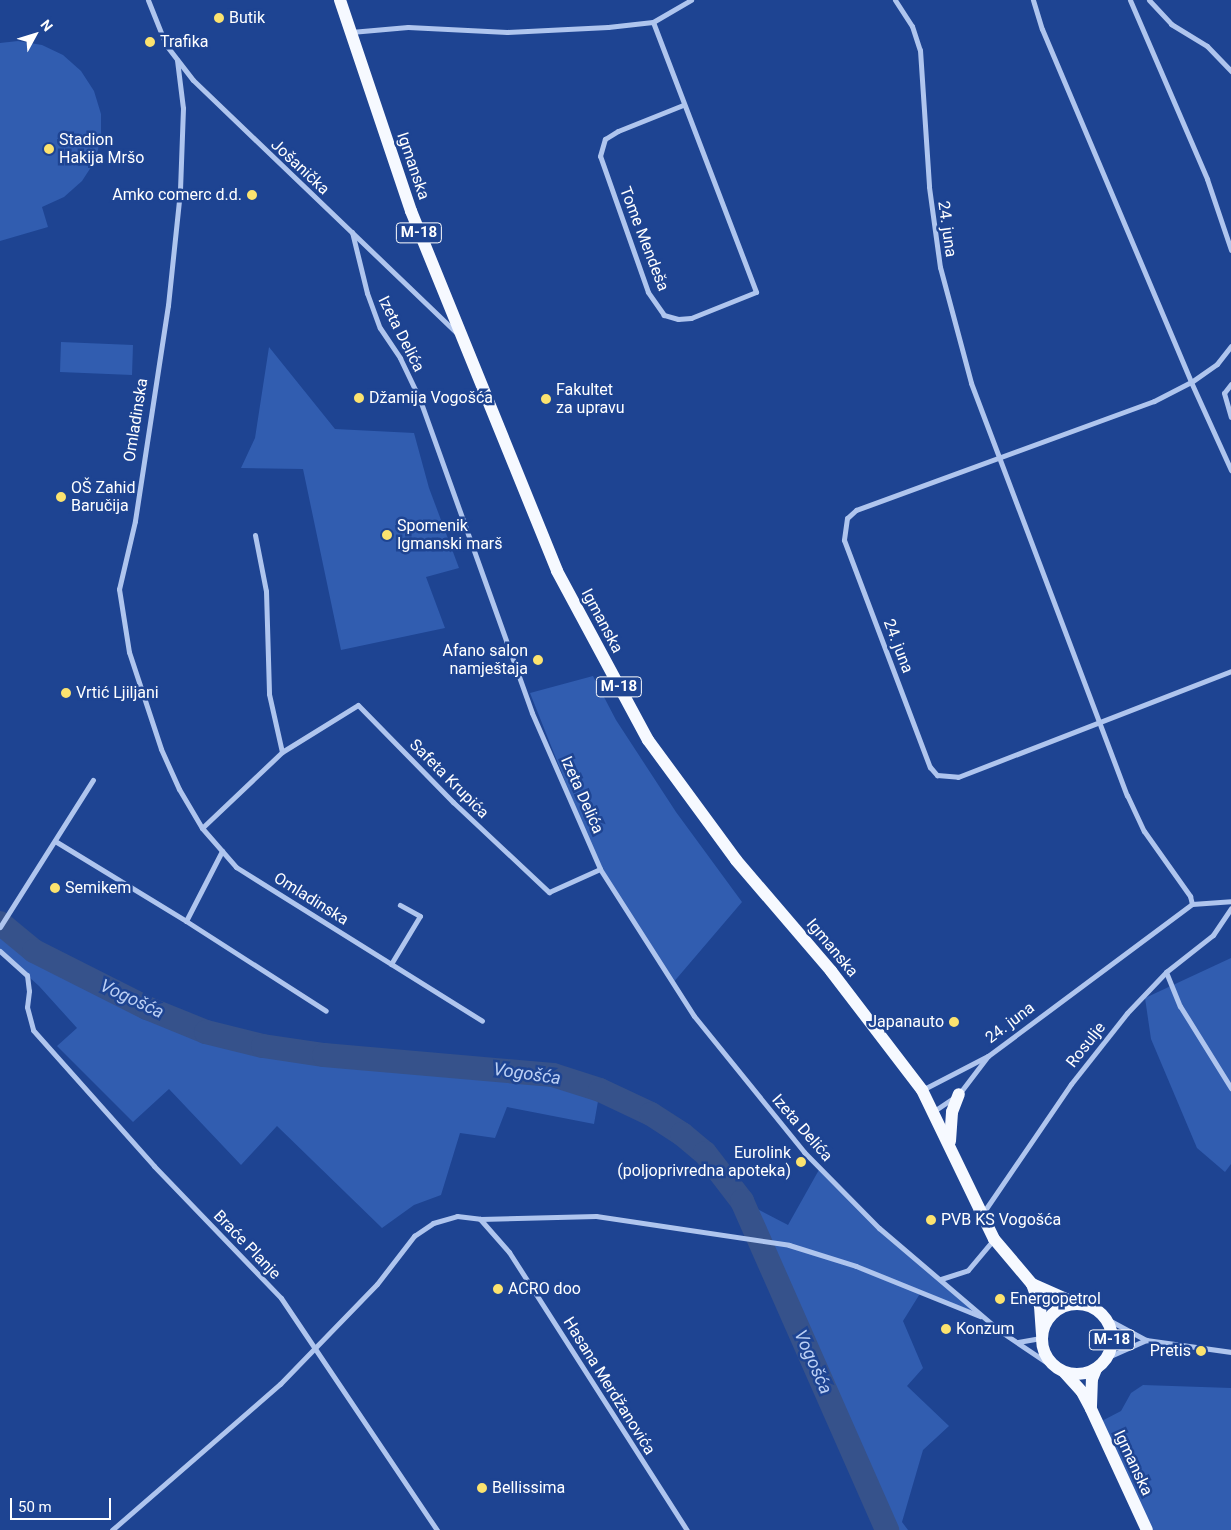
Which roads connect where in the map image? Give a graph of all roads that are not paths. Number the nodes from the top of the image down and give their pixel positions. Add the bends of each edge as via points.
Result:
1 (148, 0) edge
2 (340, 0) edge
3 (691, 0) edge
4 (895, 0) edge
5 (1033, 0) edge
6 (1130, 0) edge
7 (1149, 0) edge
8 (653, 22) junction
9 (350, 32) junction
10 (177, 60) junction
11 (1231, 71) edge
12 (683, 105) junction
13 (352, 232) junction
14 (1231, 250) edge
15 (458, 334) junction
16 (1231, 346) edge
17 (1191, 382) junction
18 (1231, 384) edge
19 (1231, 417) edge
20 (999, 458) junction
21 (1231, 470) edge
22 (255, 535) dead end
23 (1231, 671) edge
24 (1098, 724) junction
25 (282, 752) junction
26 (93, 780) dead end
27 (202, 828) junction
28 (55, 841) junction
29 (222, 851) junction
30 (600, 869) junction
31 (1231, 901) edge
32 (1192, 904) junction
33 (400, 905) dead end
34 (1231, 908) edge
35 (186, 922) junction
36 (0, 927) edge
37 (0, 951) edge
38 (391, 964) junction
39 (1166, 972) junction
40 (326, 1011) dead end
41 (482, 1022) dead end
42 (988, 1056) junction
43 (1231, 1088) edge
44 (922, 1090) junction
45 (959, 1094) junction
46 (934, 1112) junction
47 (950, 1144) junction
48 (982, 1216) junction
49 (480, 1219) junction
50 (994, 1240) junction
51 (941, 1278) junction
52 (1032, 1284) junction
53 (1077, 1304) junction
54 (985, 1318) junction
55 (1105, 1318) junction
56 (1042, 1336) junction
57 (1146, 1340) junction
58 (1018, 1342) junction
59 (315, 1350) junction
60 (1231, 1352) edge
61 (1108, 1357) junction
62 (1096, 1369) junction
63 (1060, 1370) junction
64 (1091, 1409) junction
65 (112, 1530) edge
66 (437, 1530) edge
67 (687, 1530) edge
68 (1147, 1530) edge

1 - 10 street, Jošanička via 158,29
2 - 9 main road, Igmanska / M-18
3 - 8 street
4 - 20 street, 24. juna via 912,26 920,50 929,187 940,267 971,384
5 - 17 street via 1042,29
6 - 14 street via 1208,179
7 - 11 street via 1170,24 1207,46
8 - 9 street via 507,32 408,27
8 - 12 street, Tome Mendeša
9 - 15 main road, Igmanska / M-18 via 411,210
10 - 13 street, Jošanička via 255,142
10 - 27 street, Omladinska via 183,108 180,191 168,306 135,520 119,589 129,652 160,749
12 - 12 street, Tome Mendeša via 618,131 605,139 600,156 648,292 664,315 678,319 691,318 756,292
13 - 15 street, Jošanička
13 - 30 street, Izeta Delića via 367,293 380,328 420,400 532,712
15 - 44 main road, Igmanska / M-18 via 557,571 648,740 736,860 831,971
16 - 17 street, 24. juna via 1217,364
17 - 20 street, 24. juna via 1154,401
17 - 21 street
18 - 19 street via 1224,393
20 - 24 street, 24. juna via 1074,652
20 - 24 street, 24. juna via 856,510 846,518 844,540 930,767 937,775 958,777
22 - 25 street via 266,591 269,694
23 - 24 street
24 - 32 street, 24. juna via 1144,831 1190,896
25 - 27 street, Safeta Krupića
25 - 30 street, Safeta Krupića via 358,705 453,802 549,892
26 - 28 street
27 - 29 street, Omladinska
28 - 35 street
28 - 36 street
29 - 35 street
29 - 38 street, Omladinska via 236,867
30 - 51 street, Izeta Delića via 694,1016 804,1152 878,1228
31 - 32 street
32 - 42 street, 24. juna
33 - 38 street via 420,916
34 - 39 street, Rosulje via 1213,935
35 - 40 street
37 - 59 street, Braće Planje via 27,975 27,1006 33,1030 154,1166 280,1298 303,1327
38 - 41 street, Omladinska
39 - 43 street via 1180,1006
39 - 48 street, Rosulje via 1126,1013 1071,1084
42 - 44 street, 24. juna
42 - 45 street, 24. juna
44 - 46 main road, Igmanska / M-18
45 - 46 street, 24. juna
45 - 47 main road via 952,1112
46 - 47 main road, Igmanska / M-18
47 - 48 main road, Igmanska / M-18
48 - 50 main road, Igmanska / M-18
49 - 54 street via 596,1216 789,1245 856,1266
49 - 59 street via 457,1216 433,1223 414,1236 377,1284
49 - 67 street, Hasana Merdžanovića via 509,1252
50 - 51 street via 962,1273
50 - 52 main road, Igmanska / M-18
51 - 54 street, Izeta Delića
52 - 53 main road, Igmanska / M-18
52 - 56 main road, Igmanska / M-18 via 1040,1306
53 - 55 main road, M-18 via 1092,1307
53 - 56 main road via 1054,1312
54 - 58 street, Izeta Delića
55 - 57 street
55 - 61 main road, M-18 via 1112,1337
56 - 58 street
56 - 63 main road, M-18 via 1043,1349
57 - 60 street
57 - 61 street
58 - 63 street, Izeta Delića
59 - 65 street
59 - 66 street, Braće Planje
61 - 62 main road, M-18
62 - 63 main road, M-18 via 1086,1374
62 - 64 main road, Igmanska / M-18 via 1092,1379
63 - 64 main road, Igmanska / M-18 via 1082,1392
64 - 68 main road, Igmanska / M-18

